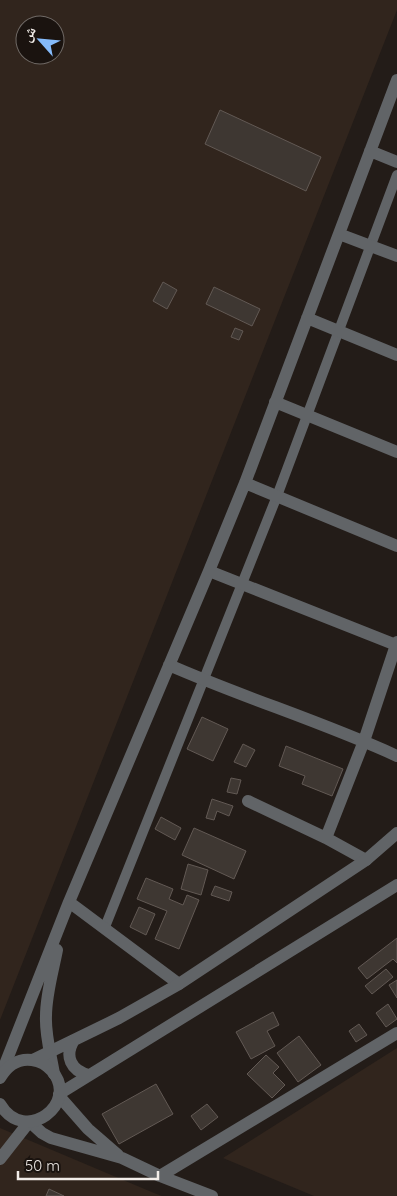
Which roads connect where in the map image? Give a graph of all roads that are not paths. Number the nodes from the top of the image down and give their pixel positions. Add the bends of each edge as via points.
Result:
1 (397, 80) edge
2 (370, 151) junction
3 (397, 162) edge
4 (397, 174) edge
5 (339, 234) junction
6 (370, 246) junction
7 (397, 256) edge
8 (307, 318) junction
9 (338, 331) junction
10 (397, 354) edge
11 (276, 402) junction
12 (308, 415) junction
13 (397, 452) edge
14 (245, 483) junction
15 (276, 496) junction
16 (397, 546) edge
17 (209, 571) junction
18 (242, 584) junction
19 (396, 644) edge
20 (169, 665) junction
21 (204, 680) junction
22 (364, 741) junction
23 (397, 756) edge
24 (248, 801) dead end
25 (397, 833) edge
26 (326, 838) junction
27 (366, 860) junction
28 (397, 885) edge
29 (69, 902) junction
30 (63, 918) junction
31 (105, 927) junction
32 (179, 984) junction
33 (397, 1033) edge
34 (74, 1040) junction
35 (51, 1052) junction
36 (33, 1060) junction
37 (54, 1074) junction
38 (89, 1075) junction
39 (0, 1077) edge
40 (59, 1095) junction
41 (0, 1104) edge
42 (29, 1122) junction
43 (122, 1158) junction
44 (0, 1160) edge
45 (160, 1176) junction
46 (212, 1196) edge

1 - 2 street
2 - 3 street
2 - 5 street
4 - 6 lane
5 - 6 street
5 - 8 street
6 - 7 street
6 - 9 lane
8 - 9 street
8 - 11 street
9 - 10 street
9 - 12 lane
11 - 12 street
11 - 14 street
12 - 13 street
12 - 15 lane
14 - 15 street
14 - 17 street
15 - 16 street
15 - 18 lane
17 - 18 street
17 - 20 street
18 - 19 street
18 - 21 lane
19 - 22 street
20 - 21 street
20 - 29 street
21 - 22 street
21 - 31 lane
22 - 23 street
22 - 26 street
24 - 26 street
25 - 27 street
26 - 27 street
27 - 32 street
28 - 38 street
29 - 30 street
29 - 31 street
30 - 35 street via 46,1007 46,1033
30 - 39 street
31 - 32 street
32 - 34 street
33 - 45 street
34 - 35 street
34 - 38 street via 69,1052 72,1066
35 - 36 street
35 - 37 street
36 - 37 street via 41,1062
36 - 39 street via 14,1063
37 - 40 street
38 - 40 street
40 - 42 street via 49,1114
40 - 43 street via 88,1129
41 - 42 street via 11,1117
42 - 43 street via 51,1138
42 - 44 street
43 - 45 street
45 - 46 street

